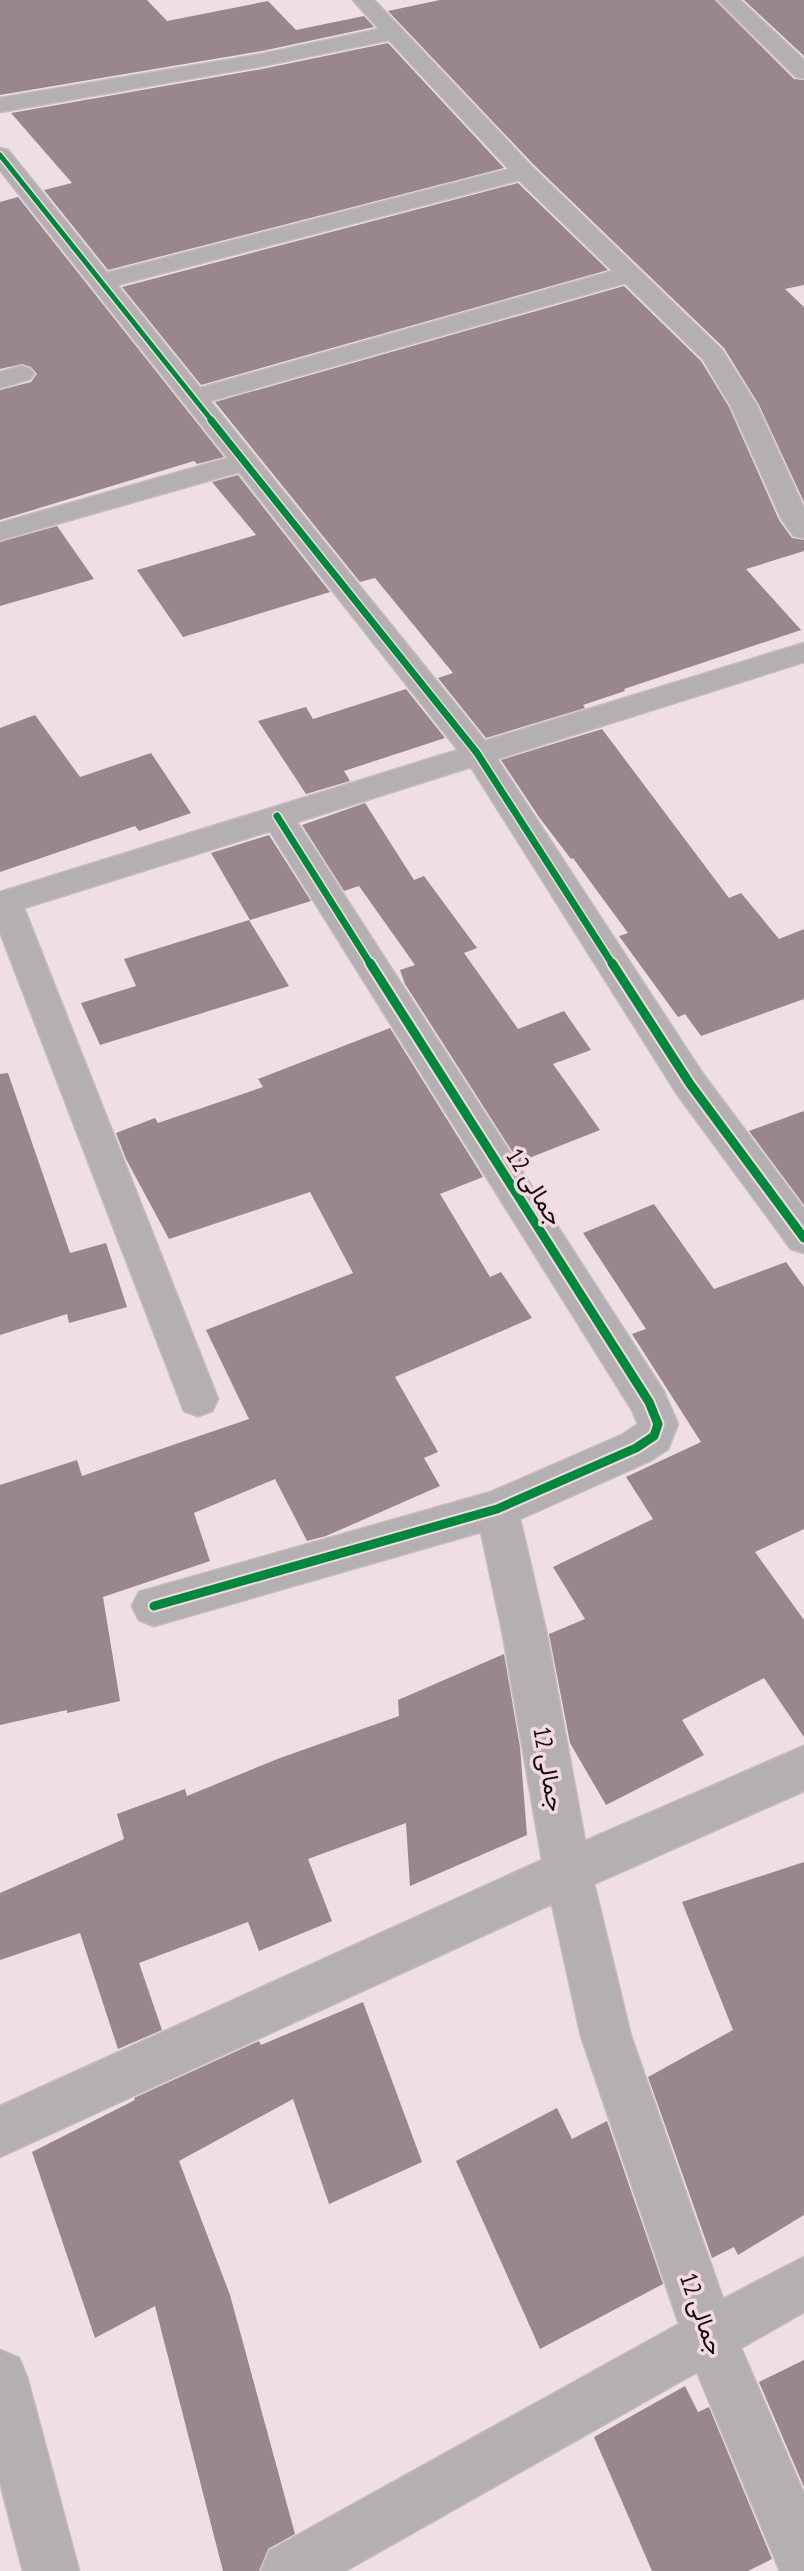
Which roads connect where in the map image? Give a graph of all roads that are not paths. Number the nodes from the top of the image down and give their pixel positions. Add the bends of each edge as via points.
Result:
1 (363, 0) edge
2 (728, 0) edge
3 (392, 33) junction
4 (804, 72) edge
5 (0, 106) edge
6 (1, 157) edge
7 (524, 172) junction
8 (630, 274) junction
9 (102, 282) junction
10 (194, 398) junction
11 (244, 461) junction
12 (804, 530) edge
13 (0, 532) edge
14 (804, 652) edge
15 (477, 753) junction
16 (277, 816) junction
17 (2, 903) edge
18 (804, 1238) edge
19 (198, 1399) dead end
20 (497, 1510) junction
21 (154, 1605) dead end
22 (804, 1768) edge
23 (568, 1872) junction
24 (0, 2132) edge
25 (804, 2283) edge
26 (710, 2338) junction
27 (0, 2377) edge
28 (804, 2560) edge
29 (51, 2571) edge
30 (289, 2571) edge

1 - 3 street
2 - 4 street
3 - 5 street
3 - 7 street
6 - 9 street
7 - 8 street
7 - 9 street
8 - 10 street
8 - 12 street via 713,355 744,406
9 - 10 street
10 - 11 street
11 - 13 street
11 - 15 street
14 - 15 street
15 - 16 street
15 - 18 street via 690,1084
16 - 17 street
16 - 20 street, جمالی 12 via 649,1402 658,1424 654,1436 636,1448
17 - 19 street
20 - 21 street
20 - 23 street, جمالی 12 via 525,1634
22 - 23 street
23 - 24 street
23 - 26 street, جمالی 12 via 606,2036
25 - 26 street
26 - 28 street, جمالی 12
26 - 30 street
27 - 29 street

